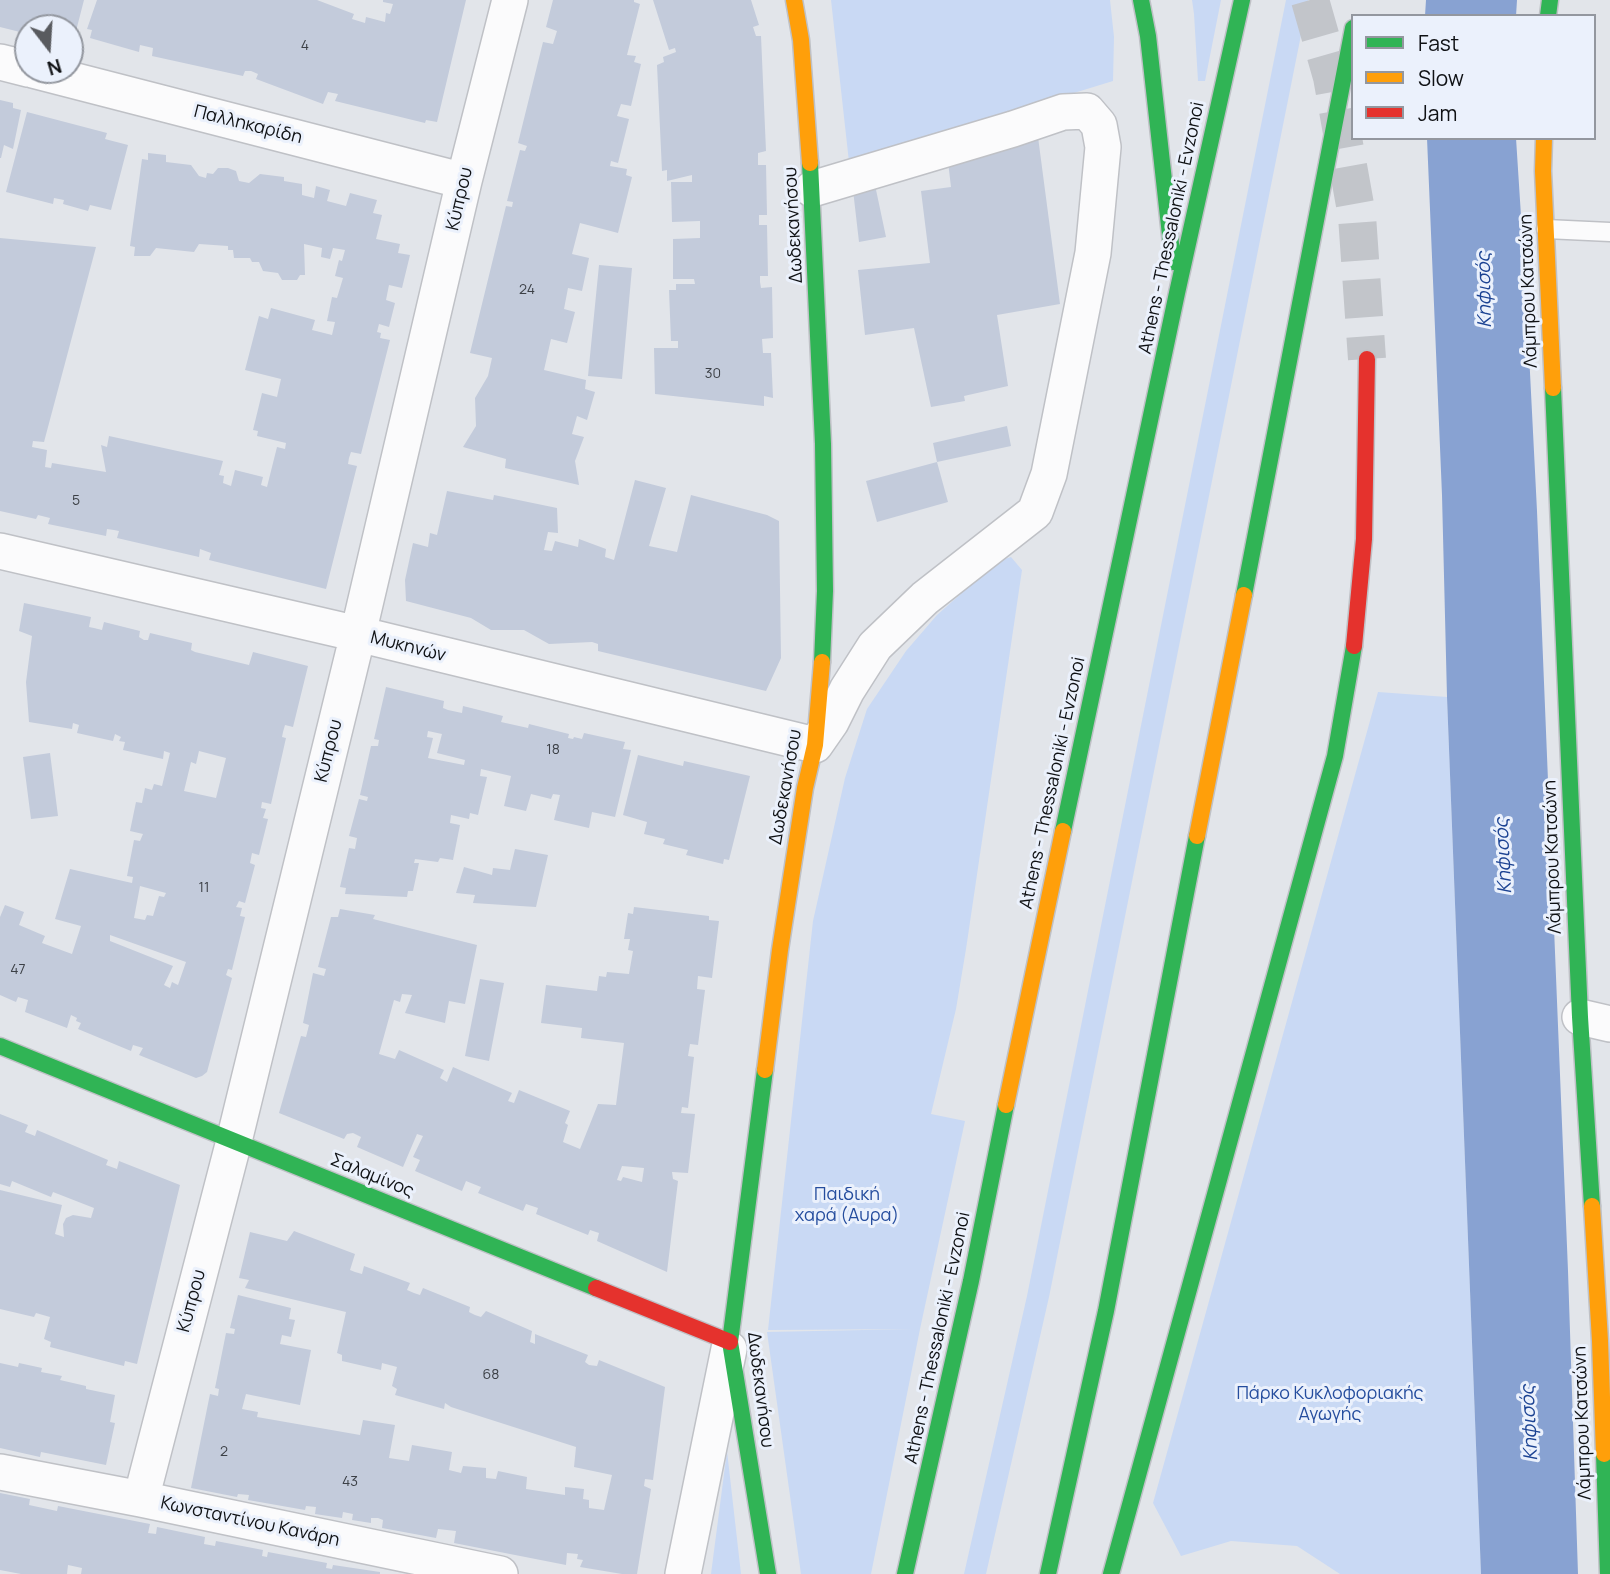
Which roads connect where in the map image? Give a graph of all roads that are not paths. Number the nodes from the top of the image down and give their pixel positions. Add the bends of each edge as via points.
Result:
1 (509, 0) edge
2 (794, 0) edge
3 (1141, 0) edge
4 (1242, 0) edge
5 (1351, 38) edge
6 (84, 83) edge
7 (1544, 140) edge
8 (464, 181) junction
9 (812, 189) junction
10 (1546, 229) junction
11 (1610, 232) edge
12 (1177, 293) junction
13 (1367, 359) tunnel mouth
14 (0, 551) edge
15 (358, 634) junction
16 (815, 745) junction
17 (1595, 1020) edge
18 (0, 1046) edge
19 (234, 1141) junction
20 (730, 1342) junction
21 (1607, 1432) edge
22 (0, 1472) edge
23 (141, 1499) junction
24 (481, 1572) edge
25 (683, 1574) edge
26 (768, 1574) edge
27 (905, 1574) edge
28 (1048, 1574) edge
29 (1111, 1574) edge
30 (1608, 1574) edge

1 - 8 street, Κύπρου
2 - 9 main road, Δωδεκανήσου
3 - 12 main road
4 - 12 main road, Athens - Thessaloniki - Evzonoi
5 - 28 main road via 1108,1297
6 - 8 street, Παλληκαρίδη
7 - 10 main road, Λάμπρου Κατσώνη
8 - 15 street, Κύπρου
9 - 16 main road, Δωδεκανήσου via 825,592
9 - 16 street via 1063,112 1087,111 1099,125 1103,147 1093,253 1049,474 1035,512 925,598 876,646
10 - 11 lane
10 - 17 main road, Λάμπρου Κατσώνη
12 - 27 main road, Athens - Thessaloniki - Evzonoi via 971,1281
13 - 29 main road via 1362,565 1355,643 1335,756
14 - 15 street, Μυκηνών
15 - 16 street, Μυκηνών
15 - 19 street, Κύπρου
16 - 20 main road, Δωδεκανήσου via 780,950
17 - 21 main road, Λάμπρου Κατσώνη via 1600,1341
18 - 19 main road, Σαλαμίνος
19 - 20 main road, Σαλαμίνος
19 - 23 street, Κύπρου
20 - 25 street
20 - 26 main road, Δωδεκανήσου
21 - 30 main road, Λάμπρου Κατσώνη
22 - 23 street, Κωνσταντίνου Κανάρη
23 - 24 street, Κωνσταντίνου Κανάρη

